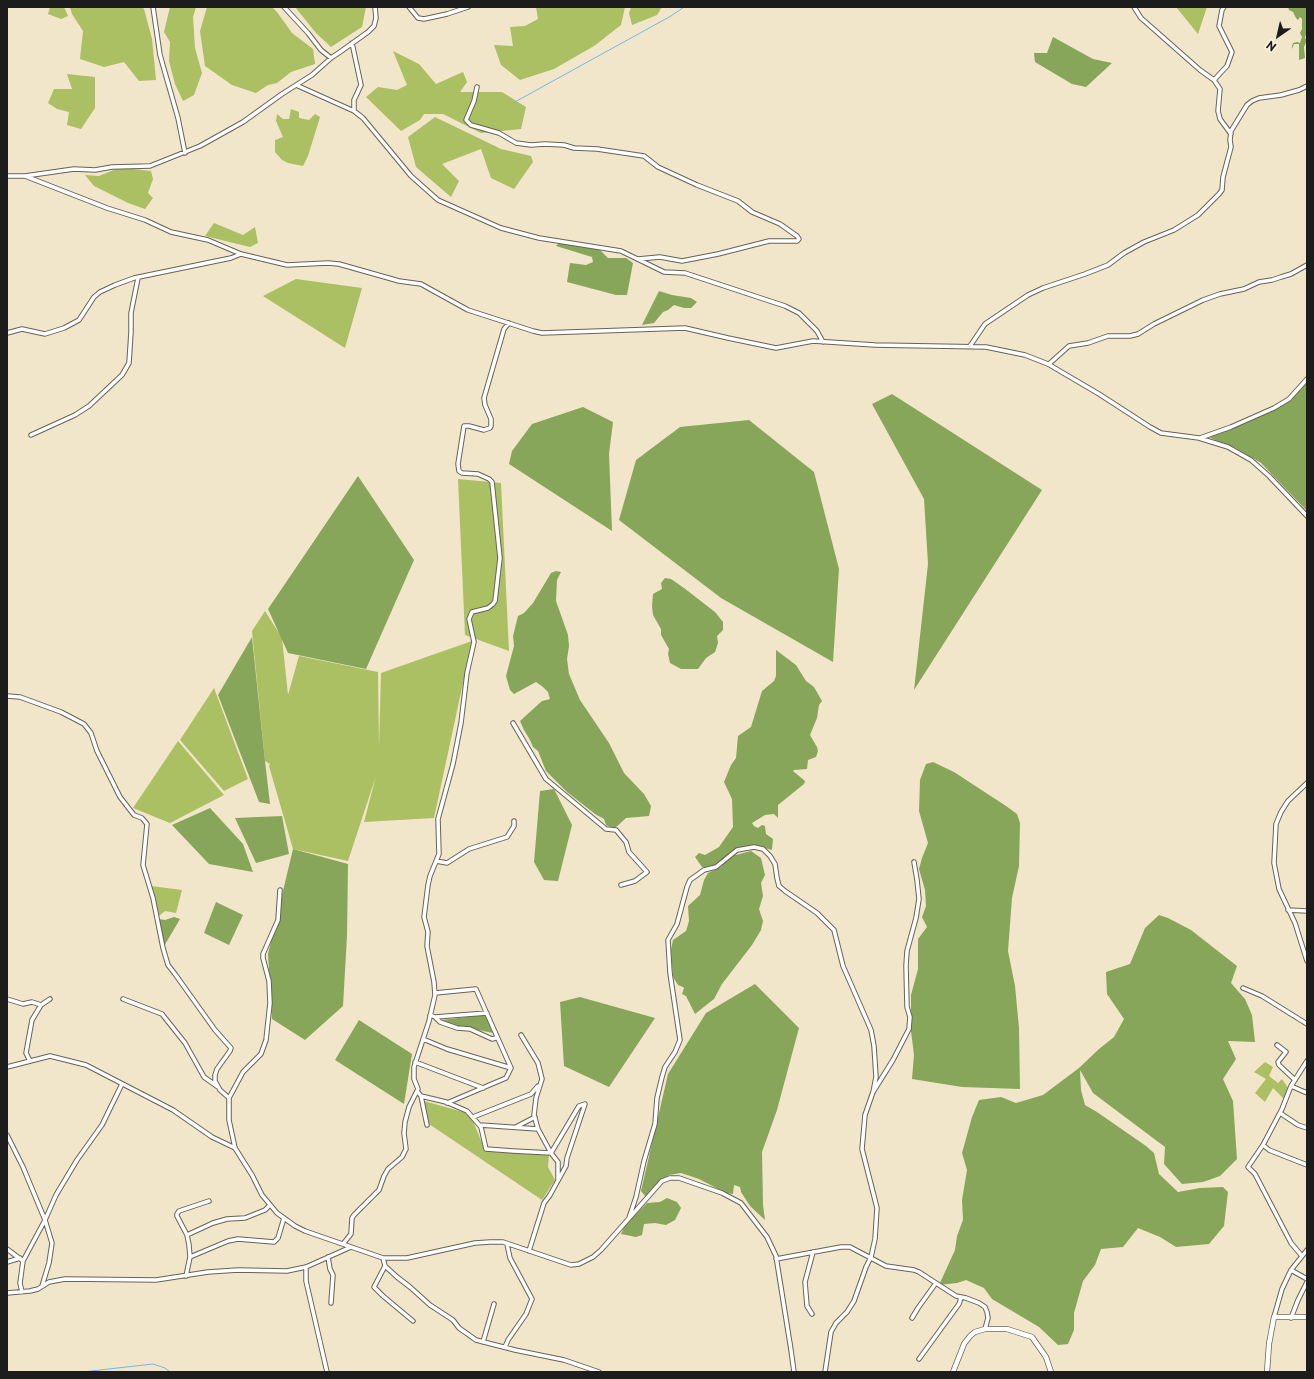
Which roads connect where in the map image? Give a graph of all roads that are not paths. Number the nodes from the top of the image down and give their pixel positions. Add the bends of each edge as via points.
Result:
1 (153, 7) edge
2 (284, 7) edge
3 (375, 7) edge
4 (409, 7) edge
5 (468, 7) edge
6 (1134, 7) edge
7 (1224, 7) edge
8 (352, 43) junction
9 (331, 58) junction
10 (1214, 80) junction
11 (296, 85) junction
12 (1307, 86) edge
13 (477, 87) dead end
14 (354, 111) junction
15 (1231, 134) junction
16 (185, 153) junction
17 (7, 176) edge
18 (25, 176) junction
19 (241, 254) junction
20 (637, 259) junction
21 (1307, 264) edge
22 (138, 278) junction
23 (508, 323) junction
24 (7, 333) edge
25 (823, 342) junction
26 (970, 346) junction
27 (1049, 364) junction
28 (1307, 379) edge
29 (31, 435) dead end
30 (1199, 438) junction
31 (1307, 516) edge
32 (7, 696) edge
33 (513, 723) dead end
34 (1307, 783) edge
35 (514, 821) dead end
36 (436, 861) junction
37 (914, 862) dead end
38 (620, 885) dead end
39 (280, 890) dead end
40 (1288, 910) junction
41 (1307, 911) edge
42 (1301, 940) junction
43 (1307, 940) edge
44 (1307, 961) edge
45 (1243, 988) dead end
46 (435, 993) junction
47 (7, 999) edge
48 (50, 999) dead end
49 (123, 999) dead end
50 (40, 1005) junction
51 (487, 1013) junction
52 (430, 1015) junction
53 (435, 1017) junction
54 (1307, 1024) edge
55 (521, 1035) dead end
56 (496, 1038) dead end
57 (423, 1039) junction
58 (1277, 1045) dead end
59 (30, 1061) junction
60 (1307, 1061) edge
61 (416, 1062) junction
62 (7, 1068) edge
63 (511, 1068) junction
64 (1295, 1080) junction
65 (122, 1084) junction
66 (540, 1084) junction
67 (1291, 1086) junction
68 (219, 1088) junction
69 (483, 1088) junction
70 (417, 1091) junction
71 (873, 1092) junction
72 (1307, 1093) edge
73 (421, 1096) junction
74 (229, 1098) junction
75 (447, 1102) junction
76 (1280, 1113) junction
77 (473, 1117) junction
78 (535, 1117) junction
79 (427, 1125) dead end
80 (479, 1125) junction
81 (515, 1128) junction
82 (1307, 1128) edge
83 (538, 1129) junction
84 (7, 1135) edge
85 (1263, 1145) junction
86 (235, 1148) junction
87 (551, 1153) junction
88 (1307, 1165) edge
89 (558, 1180) junction
90 (209, 1201) dead end
91 (270, 1205) junction
92 (284, 1218) junction
93 (45, 1220) junction
94 (629, 1220) junction
95 (187, 1235) junction
96 (343, 1244) junction
97 (507, 1244) junction
98 (351, 1247) junction
99 (7, 1249) edge
100 (1307, 1250) edge
101 (529, 1251) junction
102 (813, 1252) junction
103 (1302, 1256) junction
104 (190, 1257) junction
105 (328, 1257) junction
106 (871, 1257) junction
107 (382, 1258) junction
108 (776, 1259) junction
109 (21, 1260) junction
110 (7, 1262) edge
111 (385, 1266) junction
112 (306, 1267) junction
113 (1291, 1270) junction
114 (186, 1276) junction
115 (1307, 1279) edge
116 (1307, 1282) edge
117 (936, 1283) junction
118 (42, 1286) junction
119 (22, 1292) junction
120 (7, 1293) edge
121 (962, 1298) junction
122 (331, 1303) dead end
123 (494, 1304) dead end
124 (812, 1314) dead end
125 (1274, 1317) junction
126 (1307, 1317) edge
127 (912, 1318) dead end
128 (1291, 1318) junction
129 (413, 1321) dead end
130 (985, 1329) junction
131 (483, 1342) junction
132 (505, 1347) junction
133 (919, 1359) dead end
134 (327, 1372) edge
135 (599, 1372) edge
136 (794, 1372) edge
137 (825, 1372) edge
138 (953, 1372) edge
139 (1051, 1372) edge
140 (1266, 1372) edge

1 - 16 street via 160,55
2 - 9 street
3 - 8 street via 374,26
4 - 5 street via 418,18 424,19
6 - 10 street via 1141,18
7 - 10 street via 1219,26 1232,52 1227,66
8 - 9 street
8 - 14 street via 360,86 354,100
9 - 11 street
10 - 15 street via 1220,88 1220,119
11 - 14 street
11 - 16 street via 244,122
12 - 15 street via 1252,101 1239,117
13 - 20 street via 466,120 471,125 499,133 516,143 564,145 644,156 658,167 738,201 752,212 780,224 799,240 769,241 682,261 660,257
14 - 20 street via 363,118 411,176 438,200 501,228 538,238 621,251
15 - 26 street via 1231,147 1222,190 1198,215 1174,230 1124,253 1108,265 1028,295 985,324
16 - 18 street via 150,166 74,169
17 - 18 street
18 - 19 street via 171,232 208,240
19 - 22 street
19 - 23 street via 287,265 339,264 400,281 421,284 468,310
20 - 25 street via 664,272 685,273 785,306 799,313 817,331
21 - 27 street via 1291,274 1203,300 1138,334 1108,336 1070,346
22 - 24 street via 100,292 79,320 73,324 45,334 22,329
22 - 29 street via 131,313 129,363 122,375 76,415
23 - 25 street via 542,333 685,328 776,348 803,342
23 - 36 street via 484,398 491,426 484,430 464,426 458,464 462,473 478,474 492,482 500,558 495,601 488,608 472,612 469,619 474,642 453,764 438,819 439,849
25 - 26 street
26 - 27 street via 986,346 1025,354
27 - 30 street via 1150,428
28 - 30 street via 1289,399 1274,408
30 - 31 street via 1228,447 1251,460
32 - 68 street via 20,697 61,712 84,724 91,733 120,797 134,815 142,818 147,824 143,865 168,964 231,1048 215,1075
33 - 38 street via 546,779 606,829 616,830 626,842 629,852 647,872 635,881
34 - 40 street via 1288,801 1276,824 1274,862 1279,889
35 - 36 street via 514,826 507,837 469,849 447,863
36 - 46 street via 429,878 424,917
37 - 71 street via 919,899 907,951 909,1029
39 - 74 street via 278,920 263,954 269,981 270,1003 266,1040 261,1054 243,1072
40 - 41 street
40 - 42 street
42 - 43 street
42 - 44 street
45 - 54 street via 1262,996
46 - 51 street via 476,989
46 - 52 street
47 - 50 street via 23,1004 32,1002
48 - 50 street
49 - 68 street via 162,1014 185,1043 204,1077
50 - 59 street via 32,1020 26,1045
51 - 53 street
51 - 63 street
52 - 53 street
52 - 57 street
53 - 56 street via 440,1022 457,1028 470,1029 492,1039
55 - 66 street via 538,1063 542,1079
57 - 61 street
57 - 63 street
58 - 64 street via 1286,1052 1278,1065
59 - 62 street
59 - 65 street via 50,1056 86,1065
60 - 64 street
61 - 69 street
61 - 70 street via 414,1080
63 - 69 street via 506,1078
64 - 67 street
65 - 86 street via 173,1110 212,1137
65 - 93 street via 102,1125 77,1160 56,1195
66 - 77 street via 531,1094
66 - 78 street
67 - 72 street
67 - 76 street
68 - 74 street
69 - 75 street
70 - 73 street
70 - 96 street via 405,1122 406,1149 402,1157 388,1169 378,1190 352,1218 351,1234
71 - 94 street via 876,1077 871,1030 843,966 834,930 817,913 779,886 775,864 763,849 754,847 737,850 716,867 704,870 690,880 677,924 668,940 680,1040 662,1076 655,1124
71 - 106 street via 865,1115 862,1137 862,1149 877,1208
73 - 75 street
73 - 79 street
74 - 86 street via 229,1120
75 - 77 street via 467,1110
76 - 82 street
76 - 85 street
77 - 80 street
78 - 81 street
78 - 83 street
80 - 81 street
80 - 87 street via 486,1149
81 - 83 street
83 - 87 street
84 - 93 street
85 - 88 street via 1269,1150
85 - 103 street via 1248,1166 1255,1174 1291,1243
86 - 91 street
87 - 89 street via 558,1162
87 - 89 street via 579,1106 585,1104 566,1158 566,1166
89 - 101 street via 544,1203
90 - 95 street via 178,1213 177,1216
91 - 92 street
91 - 95 street via 265,1210 245,1218 213,1223
92 - 96 street via 305,1231
92 - 104 street via 278,1238 274,1242 238,1238
93 - 109 street
93 - 118 street via 53,1248
94 - 101 street via 593,1257 579,1264 572,1265
94 - 108 street via 662,1181 679,1178 722,1193 741,1204 767,1237
95 - 104 street
96 - 98 street
97 - 101 street
97 - 107 street via 475,1243 407,1258
97 - 132 street via 510,1258 532,1299 526,1314
98 - 105 street
98 - 107 street
99 - 109 street
100 - 103 street
102 - 106 street via 847,1246
102 - 108 street
102 - 124 street via 805,1282 807,1306
103 - 113 street
104 - 114 street
105 - 112 street
105 - 122 street via 333,1275
106 - 117 street via 886,1266 914,1270
106 - 137 street via 854,1301 831,1332
107 - 111 street
108 - 136 street
109 - 110 street
109 - 119 street
111 - 129 street via 374,1287
111 - 131 street via 430,1305 453,1320 459,1328
112 - 114 street via 287,1271 238,1270
112 - 134 street via 306,1281
113 - 115 street
113 - 125 street via 1282,1289
114 - 118 street via 156,1280 65,1279
116 - 128 street
117 - 121 street
117 - 127 street
118 - 119 street
119 - 120 street
121 - 130 street via 974,1300 985,1307 988,1318
121 - 133 street
123 - 131 street
125 - 128 main road
125 - 140 main road via 1268,1344
126 - 128 main road
130 - 138 main road via 970,1336
130 - 139 main road via 1007,1328 1032,1337 1046,1357
131 - 132 street
132 - 135 street via 564,1360

